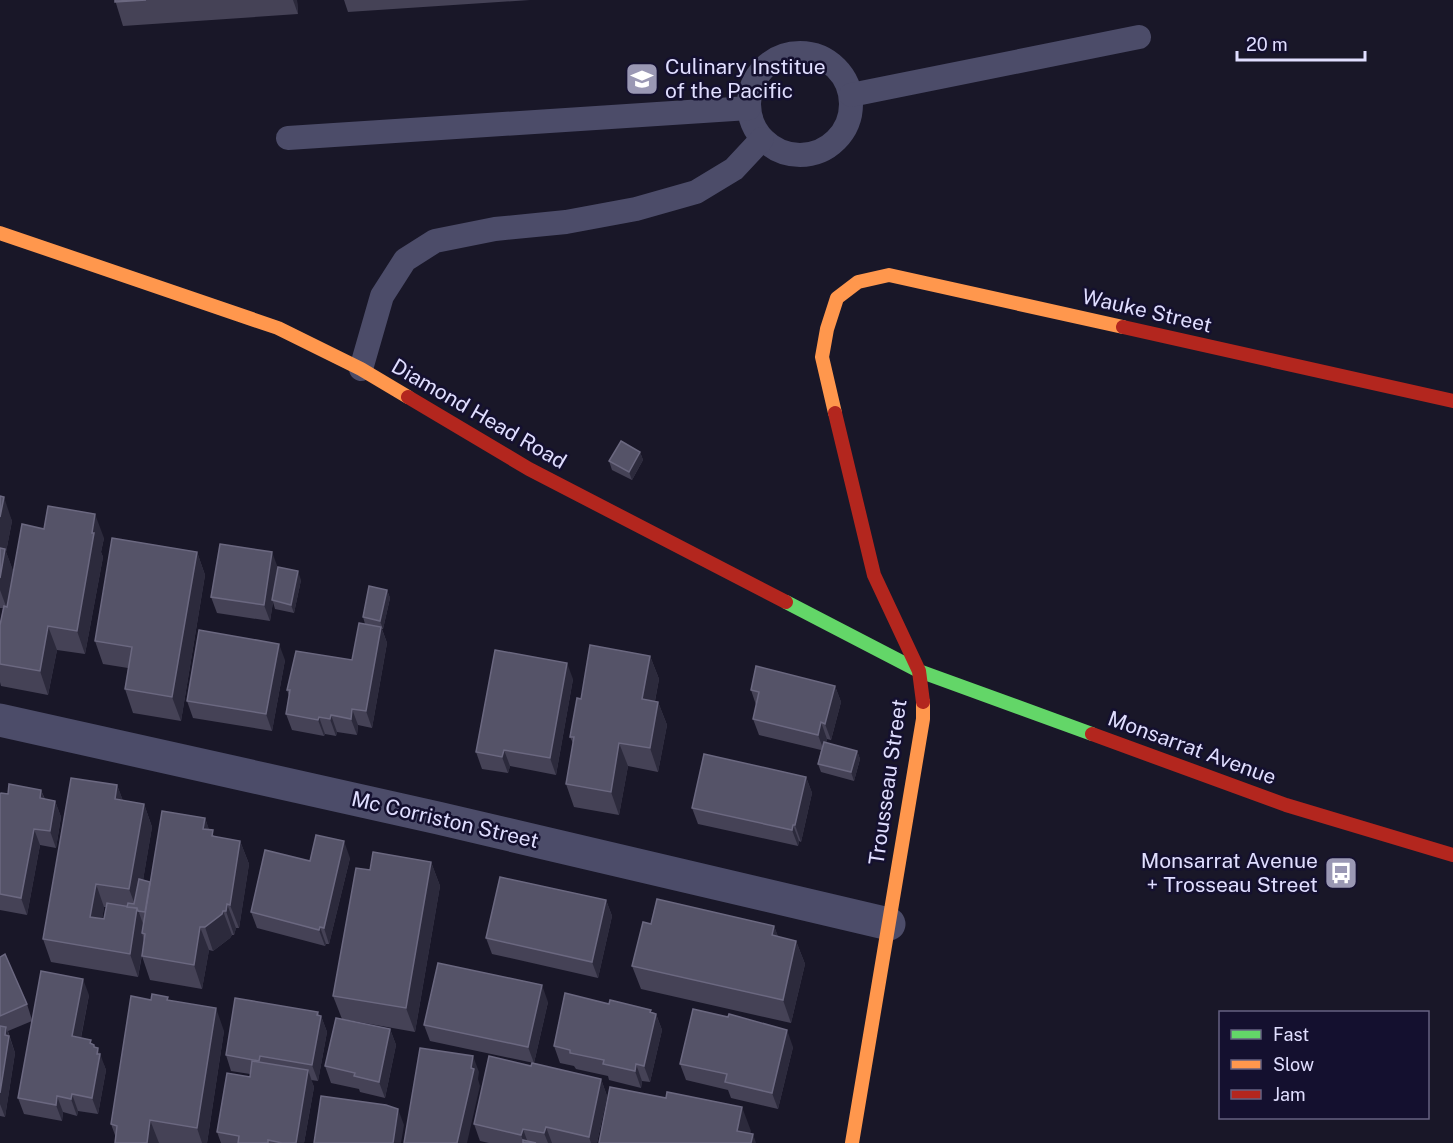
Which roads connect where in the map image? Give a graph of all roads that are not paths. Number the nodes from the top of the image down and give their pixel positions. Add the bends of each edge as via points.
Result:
1 (1139, 37) dead end
2 (850, 95) junction
3 (748, 108) junction
4 (288, 138) dead end
5 (762, 139) junction
6 (0, 233) edge
7 (837, 298) joint
8 (361, 369) junction
9 (1453, 401) edge
10 (920, 671) junction
11 (0, 720) edge
12 (1453, 855) edge
13 (888, 924) junction
14 (852, 1143) edge

1 - 2 lane
2 - 3 lane via 845,79 834,66 802,53 769,63 757,76
2 - 5 lane via 846,127 823,150 791,155
3 - 4 lane
3 - 5 lane
5 - 8 lane via 734,169 696,192 636,209 435,241 405,260 382,296
6 - 8 street, Diamond Head Road via 278,328
7 - 9 street, Wauke Street via 858,282 889,275
7 - 10 street, Trousseau Street via 826,329 822,357 874,574
8 - 10 street, Diamond Head Road via 529,469
10 - 12 street, Monsarrat Avenue via 1286,805
10 - 13 street, Trousseau Street via 923,719
11 - 13 street, Mc Corriston Street
13 - 14 street, Trousseau Street

